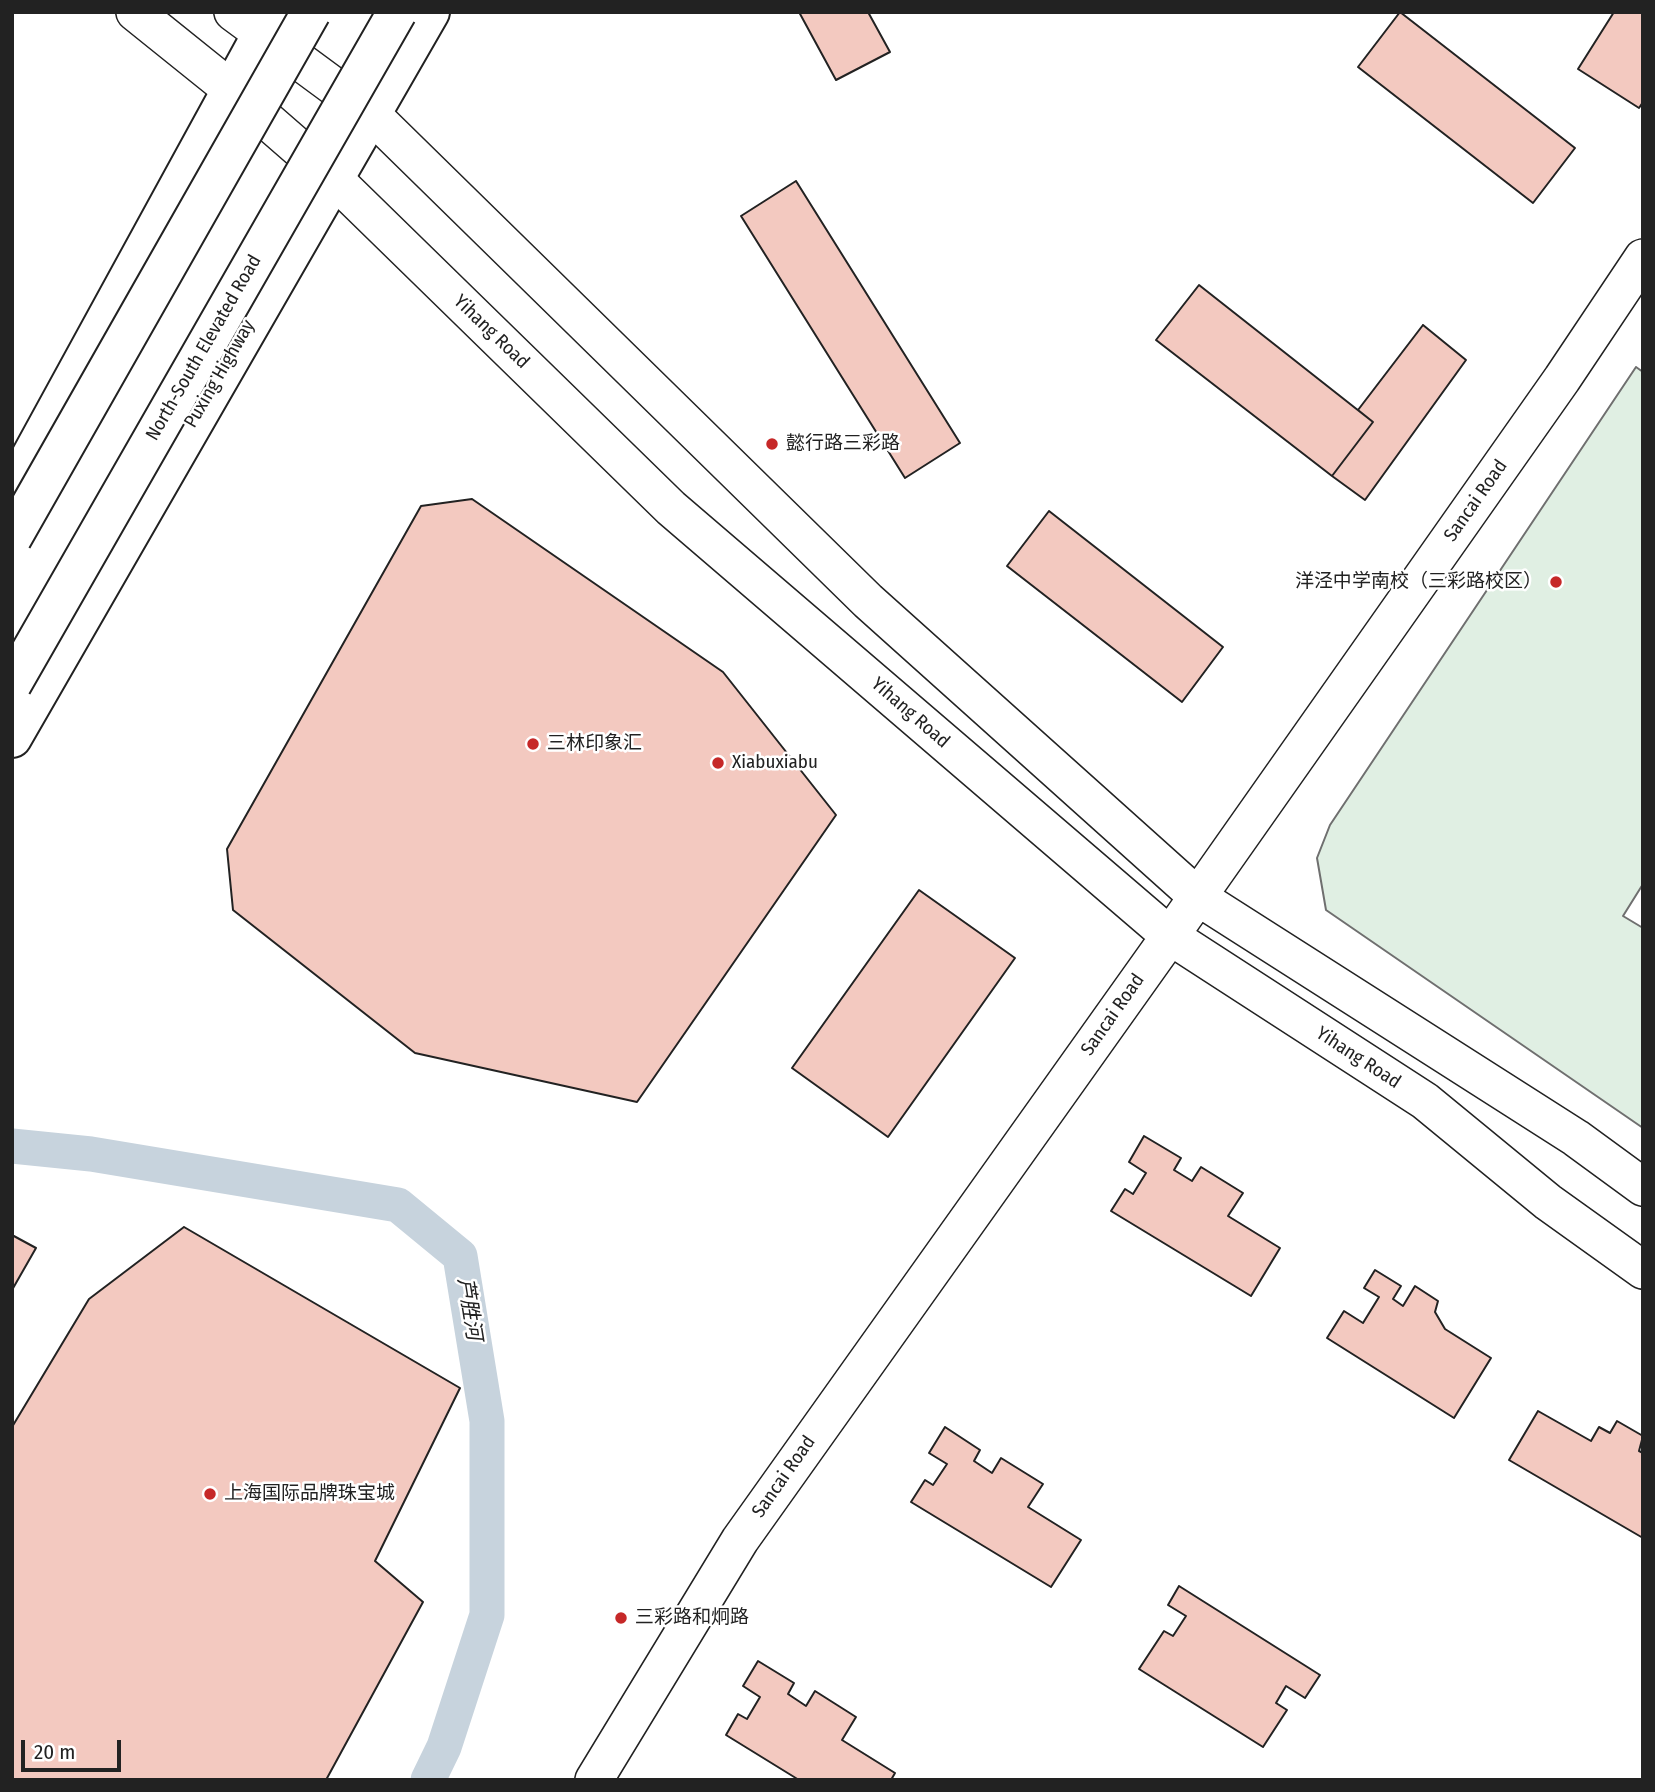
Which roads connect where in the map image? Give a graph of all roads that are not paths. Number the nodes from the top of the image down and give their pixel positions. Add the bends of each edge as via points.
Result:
1 (135, 12) edge
2 (311, 12) edge
3 (397, 12) edge
4 (430, 12) edge
5 (256, 20) edge
6 (232, 90) junction
7 (370, 113) junction
8 (333, 178) junction
9 (1643, 257) edge
10 (25, 449) edge
11 (12, 491) edge
12 (12, 538) edge
13 (12, 684) edge
14 (12, 738) edge
15 (1198, 897) junction
16 (1170, 936) junction
17 (1643, 1187) edge
18 (1643, 1270) edge
19 (594, 1780) edge

1 - 6 street, Yihang Road
2 - 12 main road, bridge
3 - 13 main road, North-South Elevated Road, bridge
4 - 7 main road, Puxing Highway
5 - 6 main road
5 - 7 street
6 - 8 street, Yihang Road
6 - 10 main road
7 - 8 main road, Puxing Highway
7 - 15 street via 868,601
8 - 14 main road, Puxing Highway
8 - 16 street, Yihang Road via 671,508
9 - 15 street, Sancai Road
10 - 11 main road
15 - 16 street, Sancai Road
15 - 17 street via 1576,1138
16 - 18 street, Yihang Road via 1425,1101 1548,1202
16 - 19 street, Sancai Road via 740,1540

